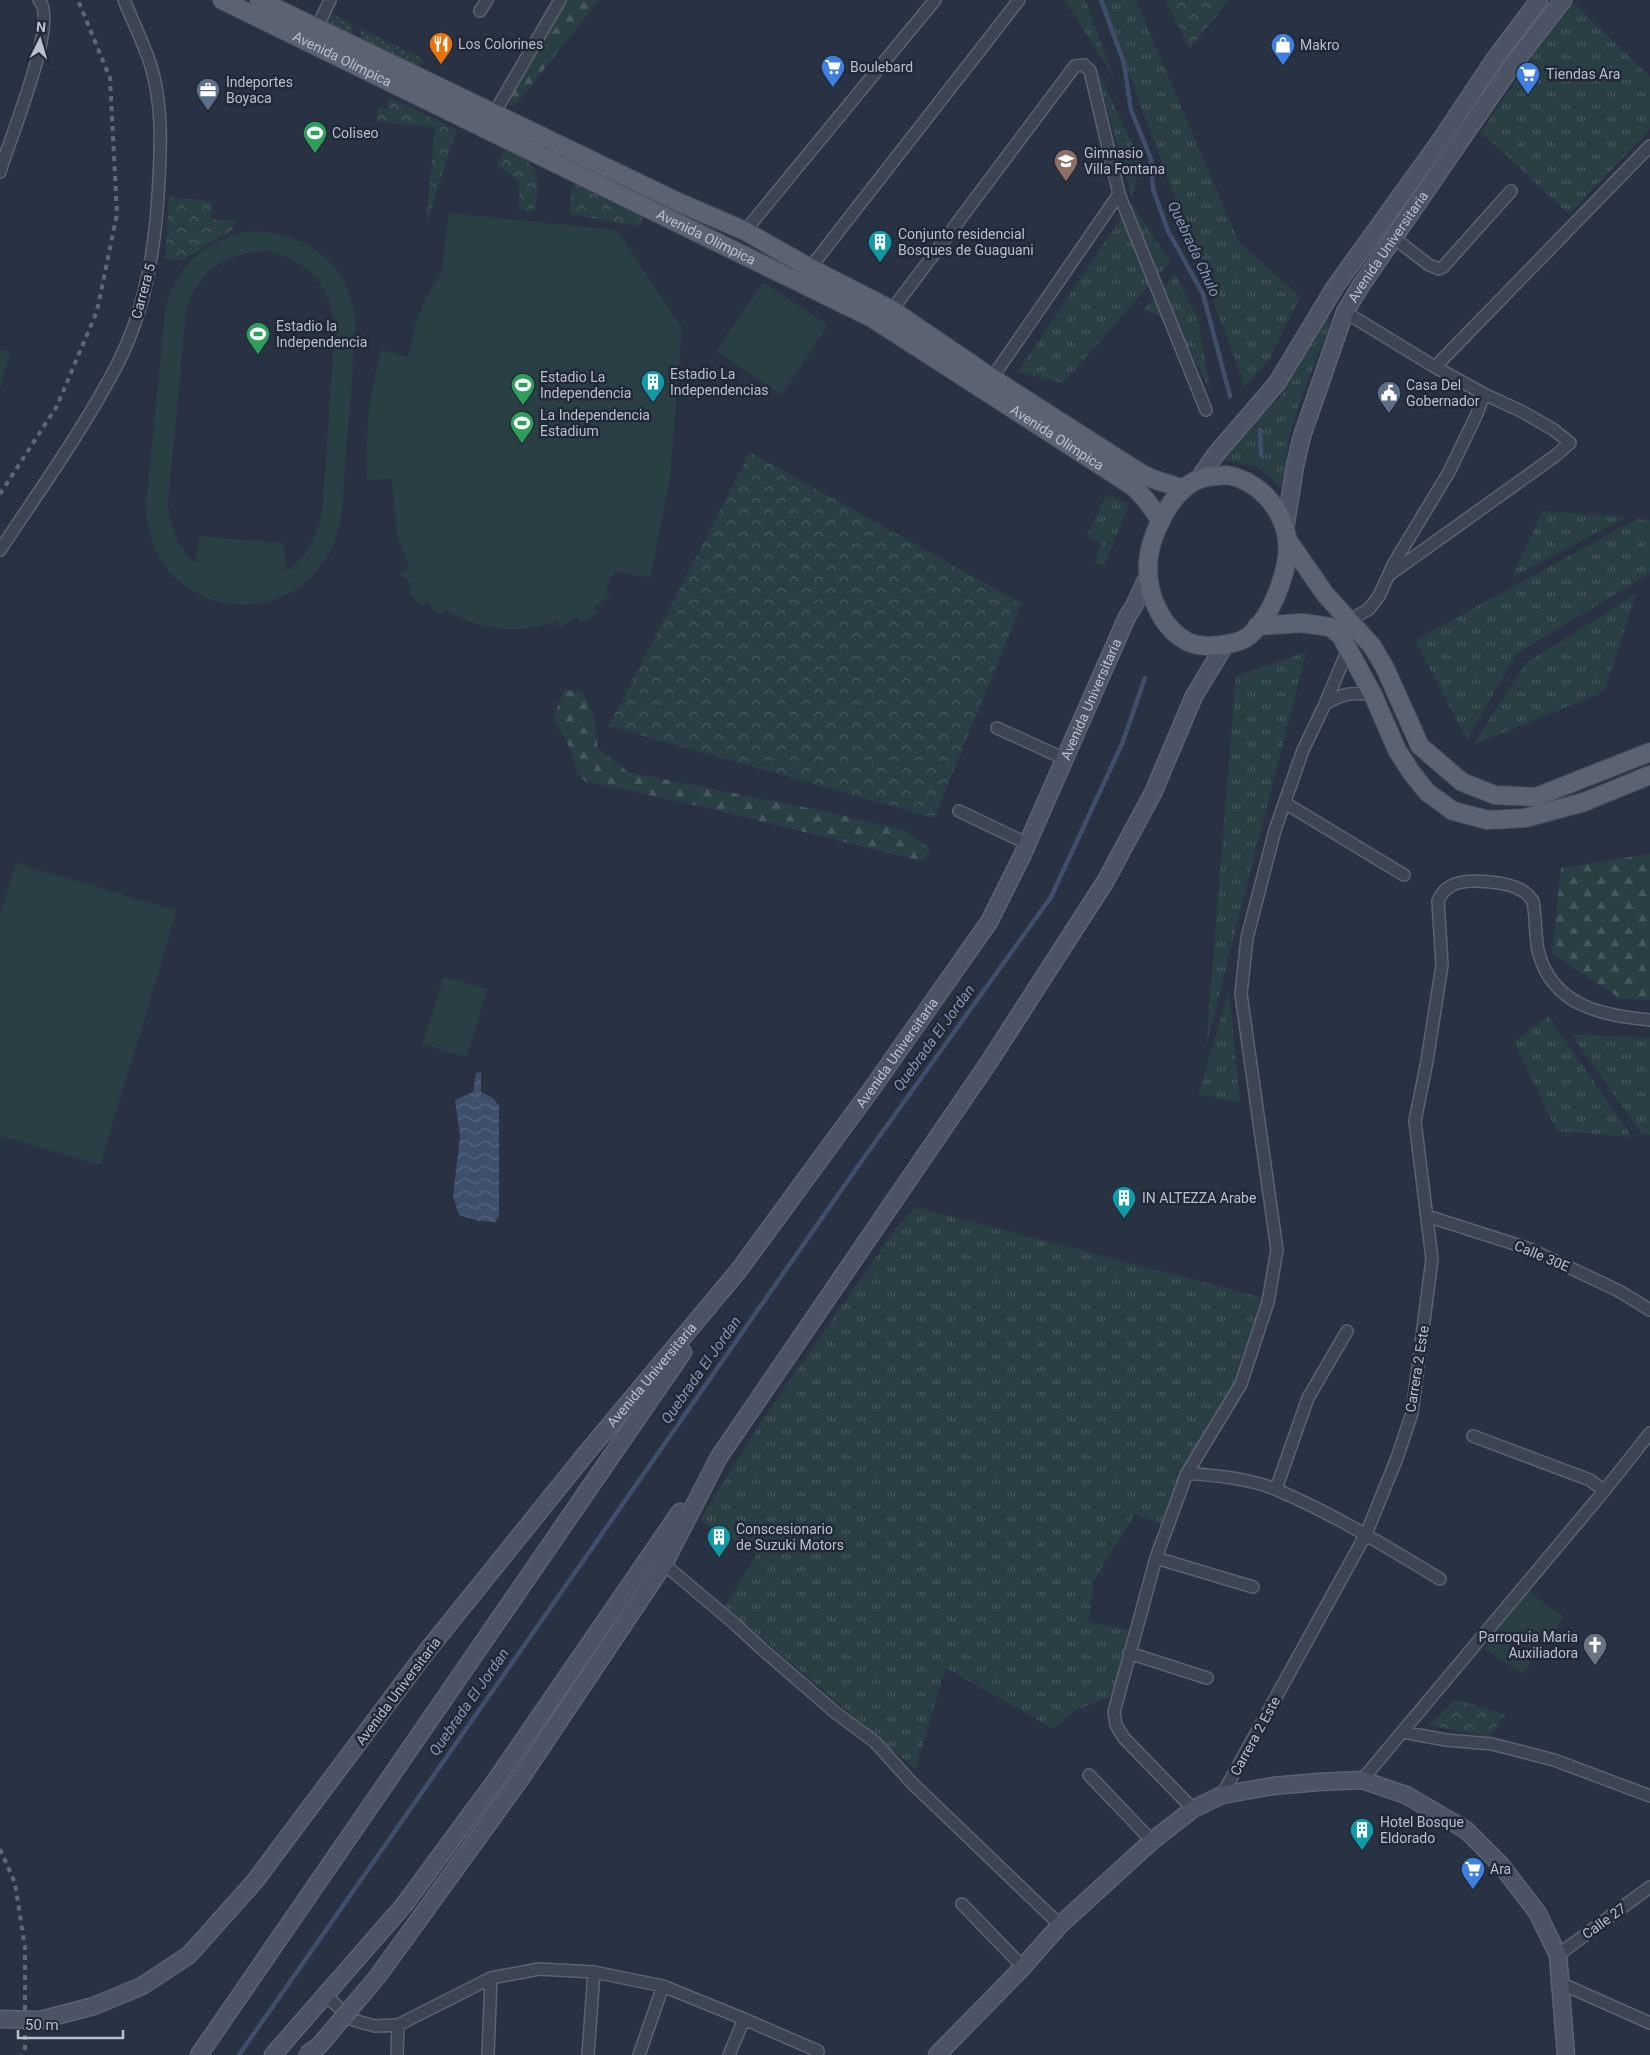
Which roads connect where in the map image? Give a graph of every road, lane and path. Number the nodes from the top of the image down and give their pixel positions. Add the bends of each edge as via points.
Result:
1 (39, 0) edge
2 (124, 0) edge
3 (222, 0) edge
4 (259, 0) edge
5 (330, 0) edge
6 (487, 0) edge
7 (560, 0) edge
8 (935, 0) edge
9 (1019, 0) edge
10 (1539, 0) edge
11 (1563, 0) edge
12 (480, 11) dead end
13 (314, 35) junction
14 (494, 112) junction
15 (486, 128) junction
16 (1650, 146) edge
17 (0, 172) edge
18 (1511, 191) dead end
19 (1119, 194) junction
20 (745, 231) junction
21 (1394, 238) junction
22 (810, 268) junction
23 (892, 310) junction
24 (1345, 312) junction
25 (1435, 367) junction
26 (992, 378) junction
27 (1484, 394) junction
28 (1206, 410) dead end
29 (1191, 484) junction
30 (1161, 520) junction
31 (1286, 534) junction
32 (0, 550) edge
33 (1388, 575) junction
34 (1148, 576) junction
35 (1348, 621) junction
36 (1257, 626) junction
37 (1225, 645) junction
38 (1349, 646) junction
39 (1373, 694) junction
40 (1325, 704) junction
41 (997, 728) dead end
42 (1650, 752) edge
43 (1065, 759) junction
44 (1650, 776) edge
45 (1285, 802) junction
46 (959, 811) dead end
47 (1028, 844) junction
48 (1404, 875) dead end
49 (1650, 1020) edge
50 (1427, 1216) junction
51 (739, 1270) junction
52 (1650, 1310) edge
53 (1347, 1331) dead end
54 (1650, 1433) edge
55 (1473, 1436) dead end
56 (719, 1457) junction
57 (1187, 1473) junction
58 (1276, 1489) junction
59 (1604, 1491) junction
60 (1366, 1534) junction
61 (1156, 1558) junction
62 (664, 1564) junction
63 (1440, 1579) dead end
64 (1253, 1587) dead end
65 (1129, 1653) junction
66 (1207, 1678) dead end
67 (1403, 1732) junction
68 (1089, 1775) dead end
69 (1362, 1780) junction
70 (1222, 1795) junction
71 (1650, 1796) edge
72 (1193, 1810) junction
73 (1152, 1841) junction
74 (1650, 1887) edge
75 (962, 1904) dead end
76 (1060, 1925) junction
77 (1558, 1955) junction
78 (1023, 1966) junction
79 (594, 1972) junction
80 (491, 1978) junction
81 (1560, 1983) junction
82 (662, 1986) junction
83 (325, 1996) junction
84 (0, 2019) edge
85 (744, 2019) junction
86 (1650, 2023) edge
87 (398, 2025) junction
88 (199, 2055) edge
89 (273, 2055) edge
90 (306, 2055) edge
91 (397, 2055) edge
92 (488, 2055) edge
93 (588, 2055) edge
94 (639, 2055) edge
95 (729, 2055) edge
96 (817, 2055) edge
97 (937, 2055) edge
98 (1566, 2055) edge

1 - 17 street via 45,15 43,36
2 - 32 street, Carrera 5 via 151,66 159,102 162,134 152,259 138,317 117,364 91,411
3 - 13 main road, Avenida Olimpica
4 - 13 main road, Avenida Olimpica
5 - 13 street
6 - 12 street
7 - 14 street
8 - 20 street
9 - 22 street
10 - 29 main road, Avenida Universitaria via 1335,287 1277,383
11 - 21 main road, Avenida Universitaria via 1511,67
13 - 14 main road, Avenida Olimpica
13 - 15 main road, Avenida Olimpica
14 - 15 street
14 - 20 main road, Avenida Olimpica
15 - 30 main road, Avenida Olimpica via 872,318 1134,488
16 - 25 street
18 - 21 street via 1443,267 1438,269 1429,265
19 - 23 street via 1090,71 1084,65 1075,66
19 - 26 street
19 - 28 street
20 - 22 main road, Avenida Olimpica
21 - 24 main road, Avenida Universitaria
22 - 23 main road, Avenida Olimpica
23 - 26 main road, Avenida Olimpica
24 - 25 street
24 - 31 main road, Avenida Universitaria via 1302,436
25 - 27 street
26 - 29 main road, Avenida Olimpica via 1142,474 1153,479
27 - 33 street via 1449,472
27 - 33 street via 1524,412 1570,443
29 - 30 main road via 1171,503
29 - 31 main road via 1227,475 1250,483 1270,499
30 - 34 main road via 1149,553
31 - 35 main road
31 - 36 main road via 1284,571 1278,594
33 - 35 street via 1369,609
34 - 37 main road via 1154,604 1165,625 1181,639 1202,646
34 - 43 main road, Avenida Universitaria
35 - 42 main road via 1372,646 1385,668 1420,746 1462,782 1495,795 1536,797
36 - 37 main road via 1248,636
36 - 38 main road via 1302,623 1330,627
37 - 56 main road via 1194,696 1153,793 1105,882 989,1062
38 - 39 main road
38 - 40 street
39 - 40 street via 1339,695
39 - 44 main road via 1397,750 1411,772 1427,792 1453,810 1488,820 1525,818 1584,802
40 - 45 street via 1303,750
41 - 43 street
43 - 47 main road, Avenida Universitaria
45 - 48 street
45 - 57 street via 1247,938 1241,994 1277,1250 1268,1302 1241,1384
46 - 47 street
47 - 51 main road, Avenida Universitaria via 989,922
49 - 50 street, Carrera 2 Este via 1592,1010 1562,994 1549,978 1538,954 1533,901 1522,890 1505,884 1471,882 1452,885 1438,901 1442,965 1415,1121
50 - 52 street, Calle 30E via 1530,1249 1619,1291
50 - 60 street, Carrera 2 Este via 1432,1259 1412,1413
51 - 84 main road, Avenida Universitaria, bridge via 427,1651 255,1882 189,1955 142,1986 94,2006 40,2020
51 - 88 main road
53 - 58 street via 1308,1398
54 - 59 street
55 - 59 street via 1590,1480
56 - 62 main road
56 - 83 main road via 490,1788 404,1905
57 - 58 street via 1234,1478
57 - 61 street
58 - 60 street
59 - 67 street
60 - 63 street
60 - 70 street, Carrera 2 Este
61 - 64 street
61 - 65 street
62 - 76 street via 836,1713 875,1742 912,1783
62 - 90 main road, bridge via 519,1781 378,1976 319,2046
65 - 66 street
65 - 72 street via 1114,1712 1116,1726
67 - 69 street
67 - 71 street via 1492,1744 1554,1760
68 - 73 street
69 - 70 main road via 1272,1786
69 - 77 main road via 1406,1795 1466,1830 1500,1864 1537,1912
70 - 72 main road
72 - 73 main road
73 - 76 main road
74 - 77 street, Calle 27
75 - 78 street
76 - 78 main road
77 - 81 main road
78 - 97 main road
79 - 80 street via 539,1969
79 - 82 street
79 - 93 street
80 - 87 street
80 - 92 street
81 - 86 street
81 - 98 main road
82 - 85 street
82 - 94 street
83 - 87 street via 353,2020 376,2026
83 - 89 main road
85 - 95 street
85 - 96 street via 818,2051
87 - 91 street

